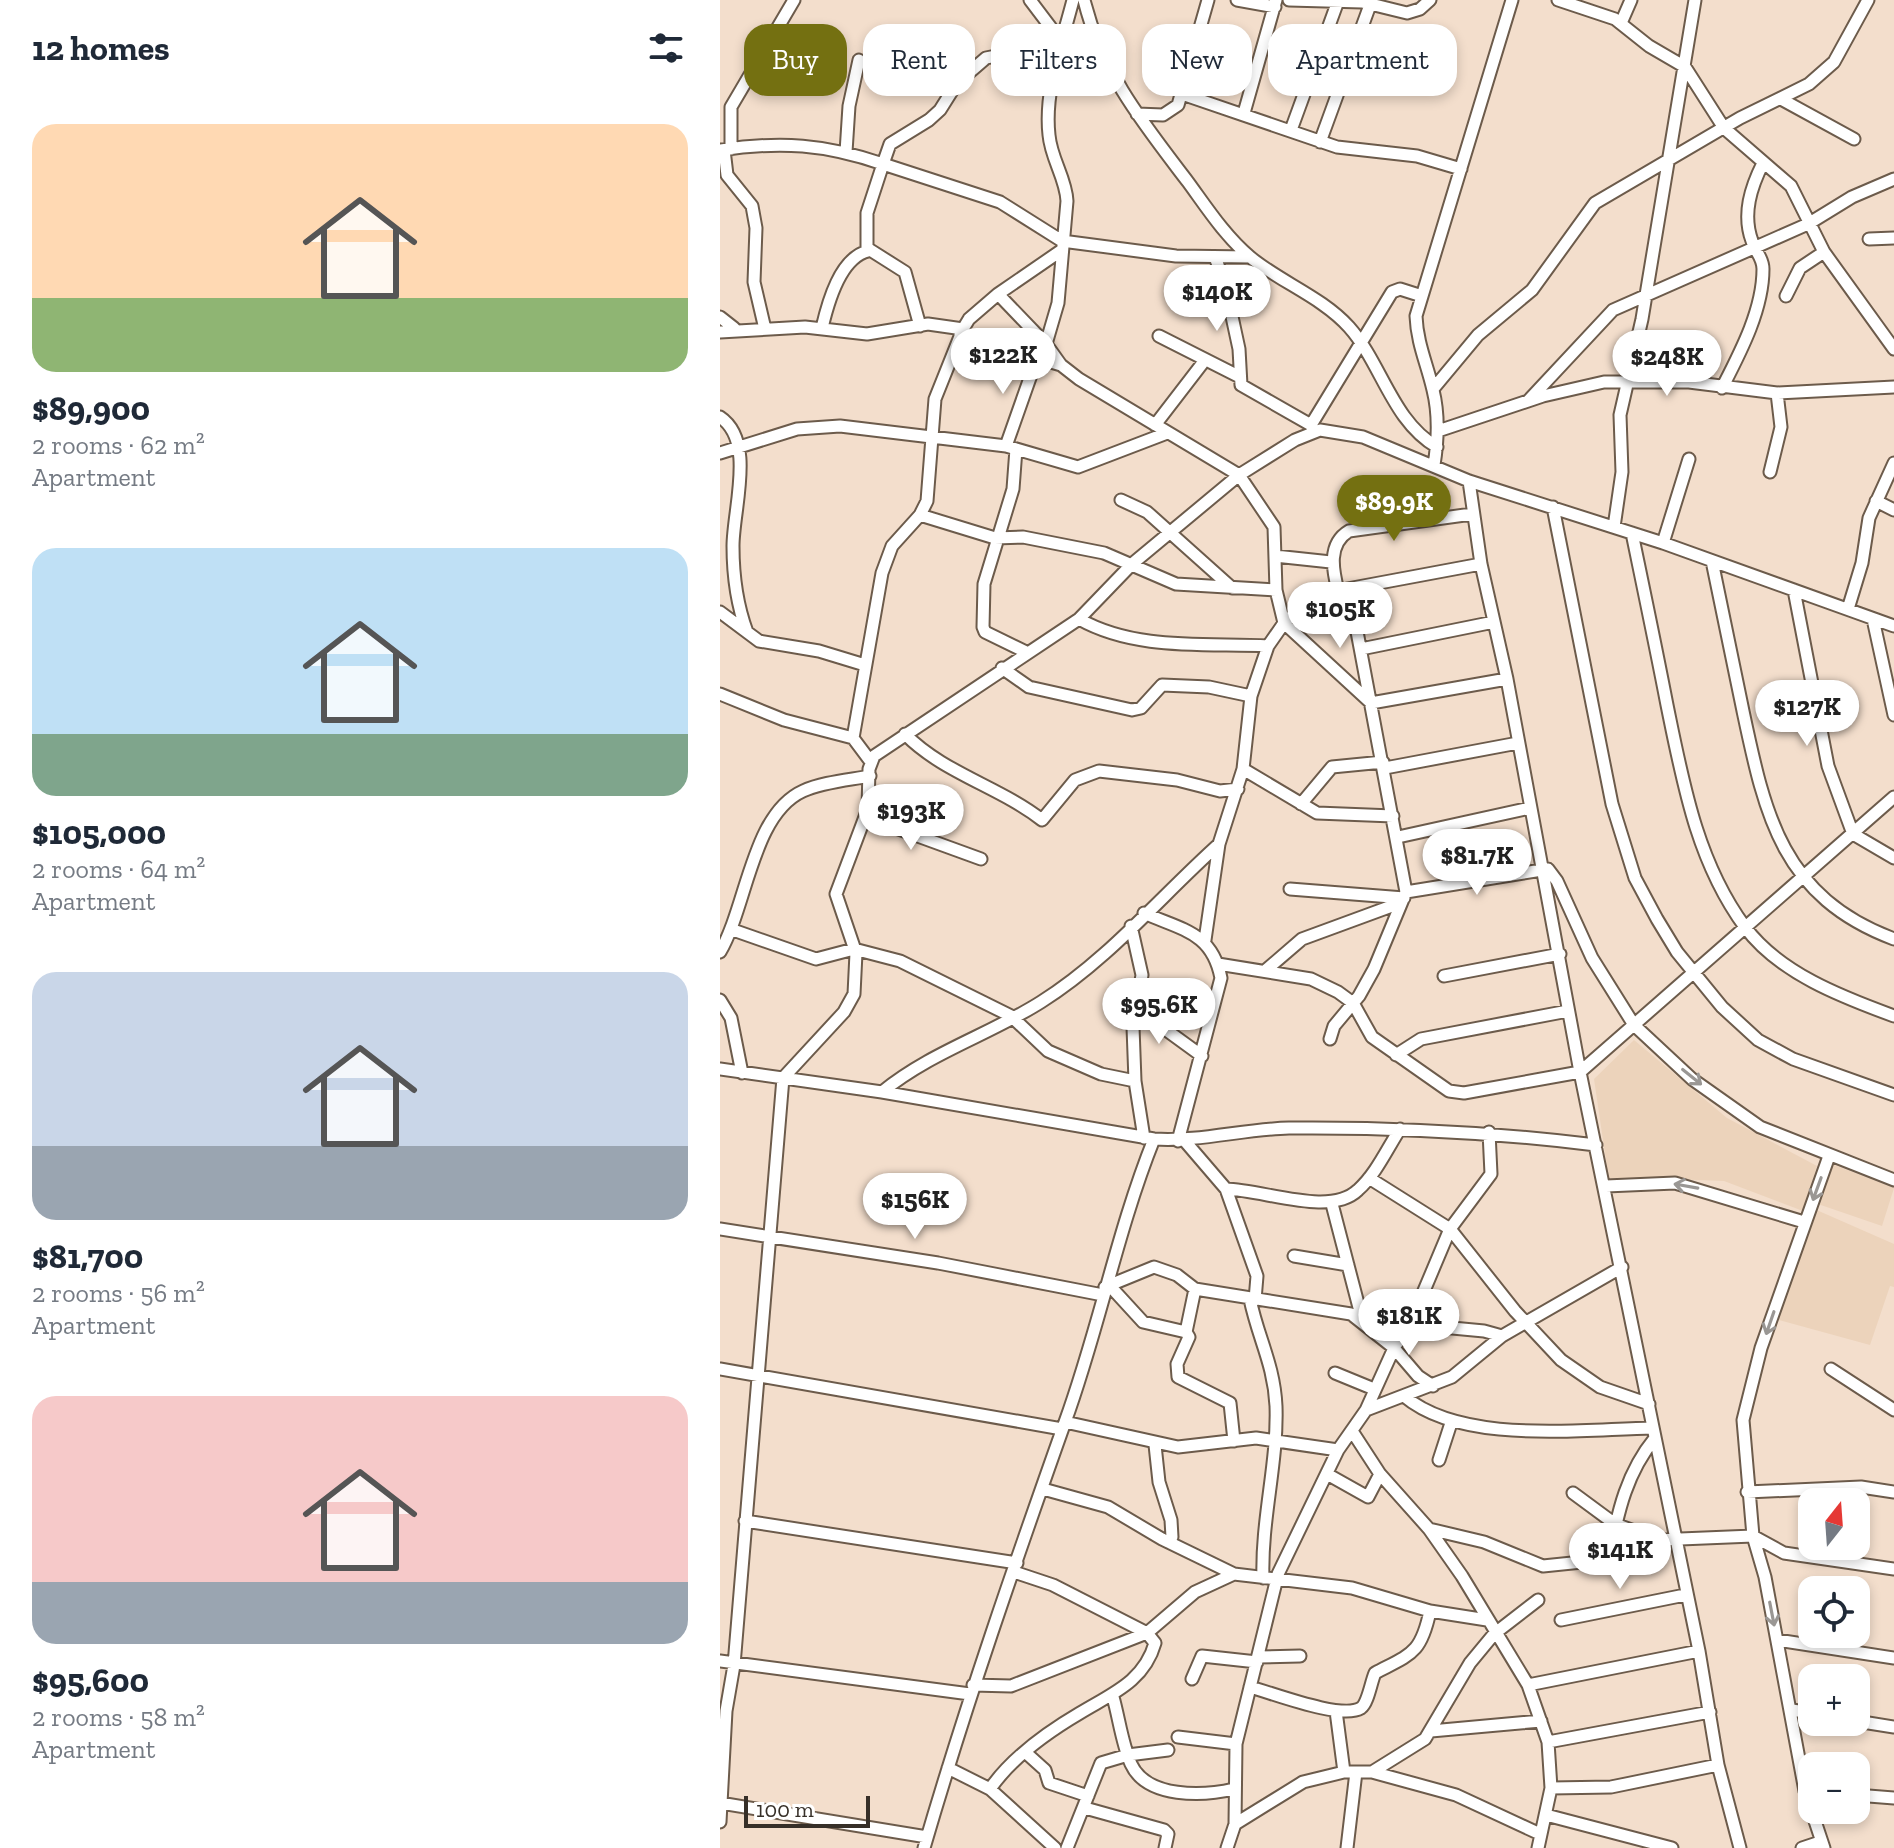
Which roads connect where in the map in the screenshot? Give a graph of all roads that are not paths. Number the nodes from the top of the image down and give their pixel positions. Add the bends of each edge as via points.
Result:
1 (794, 0) edge
2 (1030, 0) edge
3 (1073, 0) edge
4 (1084, 0) edge
5 (1208, 0) edge
6 (1237, 0) edge
7 (1289, 0) edge
8 (1430, 0) edge
9 (1512, 0) edge
10 (1558, 0) edge
11 (1631, 0) edge
12 (1695, 0) edge
13 (1868, 0) edge
14 (1338, 1) edge
15 (1365, 2) edge
16 (1276, 4) edge
17 (1621, 23) junction
18 (1049, 24) edge
19 (1065, 24) edge
20 (1090, 24) edge
21 (1201, 24) edge
22 (991, 57) edge
23 (859, 60) dead end
24 (1685, 67) junction
25 (1126, 95) edge
26 (1050, 96) edge
27 (1181, 96) edge
28 (1189, 96) edge
29 (1781, 99) junction
30 (1244, 113) junction
31 (1137, 114) junction
32 (1724, 128) junction
33 (1291, 130) junction
34 (1854, 139) dead end
35 (1320, 142) junction
36 (725, 150) edge
37 (846, 152) junction
38 (1670, 163) junction
39 (1763, 163) junction
40 (883, 164) junction
41 (1461, 169) junction
42 (1894, 179) edge
43 (1808, 224) junction
44 (1894, 238) edge
45 (1869, 239) dead end
46 (1062, 246) junction
47 (1753, 247) junction
48 (868, 251) junction
49 (1824, 252) junction
50 (1215, 257) junction
51 (1250, 257) junction
52 (1647, 292) junction
53 (998, 294) junction
54 (1422, 296) junction
55 (1786, 296) dead end
56 (720, 317) edge
57 (920, 326) junction
58 (734, 328) junction
59 (822, 328) junction
60 (765, 329) junction
61 (720, 332) edge
62 (962, 332) junction
63 (1159, 336) dead end
64 (1362, 343) junction
65 (1046, 344) junction
66 (1894, 349) edge
67 (1037, 358) junction
68 (1205, 360) junction
69 (1061, 365) junction
70 (1240, 377) junction
71 (1628, 379) junction
72 (1894, 387) edge
73 (1722, 388) junction
74 (1433, 389) junction
75 (1777, 393) junction
76 (1528, 402) junction
77 (720, 417) edge
78 (1155, 425) junction
79 (1312, 428) junction
80 (1438, 431) junction
81 (1167, 433) junction
82 (933, 436) junction
83 (1437, 447) junction
84 (1011, 448) junction
85 (738, 449) junction
86 (720, 453) edge
87 (1689, 459) dead end
88 (1894, 463) edge
89 (1434, 465) junction
90 (1770, 472) dead end
91 (1239, 475) junction
92 (1469, 481) junction
93 (1121, 500) dead end
94 (1876, 501) junction
95 (1553, 507) junction
96 (1894, 510) edge
97 (1472, 514) junction
98 (920, 515) junction
99 (1614, 527) junction
100 (1169, 530) junction
101 (1632, 533) junction
102 (995, 538) junction
103 (1663, 543) junction
104 (1275, 556) junction
105 (1712, 561) junction
106 (1331, 562) junction
107 (1132, 564) junction
108 (1481, 564) junction
109 (1232, 588) junction
110 (1276, 590) junction
111 (1344, 590) junction
112 (1794, 590) junction
113 (1848, 609) junction
114 (720, 612) edge
115 (1079, 619) junction
116 (1873, 619) junction
117 (1494, 622) junction
118 (1284, 623) junction
119 (1894, 626) edge
120 (747, 632) junction
121 (1268, 646) junction
122 (1361, 649) junction
123 (1026, 652) junction
124 (865, 665) junction
125 (1002, 668) junction
126 (1507, 679) junction
127 (720, 694) edge
128 (1251, 696) junction
129 (1371, 703) junction
130 (1894, 715) edge
131 (905, 734) junction
132 (853, 738) junction
133 (1518, 743) junction
134 (871, 762) junction
135 (1384, 765) junction
136 (1243, 769) junction
137 (870, 776) junction
138 (1238, 789) junction
139 (1894, 797) edge
140 (1301, 804) junction
141 (1530, 808) junction
142 (868, 809) junction
143 (1393, 816) junction
144 (1853, 834) junction
145 (1398, 837) junction
146 (1219, 844) junction
147 (1894, 858) edge
148 (981, 859) dead end
149 (1541, 868) junction
150 (1805, 878) junction
151 (1290, 889) dead end
152 (1404, 898) junction
153 (1144, 913) junction
154 (1131, 926) junction
155 (1745, 928) junction
156 (733, 930) junction
157 (1894, 939) edge
158 (1205, 940) junction
159 (854, 949) junction
160 (720, 952) edge
161 (1560, 954) junction
162 (1218, 964) junction
163 (1266, 970) junction
164 (1694, 973) junction
165 (1444, 976) dead end
166 (720, 1000) edge
167 (1353, 1003) junction
168 (1136, 1008) junction
169 (1568, 1011) junction
170 (1011, 1016) junction
171 (1894, 1016) edge
172 (1634, 1025) junction
173 (1330, 1039) dead end
174 (1396, 1055) junction
175 (1202, 1056) junction
176 (720, 1069) edge
177 (1580, 1072) junction
178 (742, 1073) junction
179 (783, 1078) junction
180 (1135, 1081) junction
181 (882, 1092) junction
182 (1894, 1095) edge
183 (1400, 1129) junction
184 (1489, 1132) junction
185 (1149, 1138) junction
186 (1181, 1140) junction
187 (1596, 1145) junction
188 (1829, 1156) junction
189 (1369, 1178) junction
190 (1894, 1180) edge
191 (1606, 1186) junction
192 (1226, 1189) junction
193 (1332, 1204) junction
194 (1804, 1222) junction
195 (720, 1229) edge
196 (1450, 1229) junction
197 (767, 1236) junction
198 (1294, 1256) dead end
199 (1348, 1265) junction
200 (1622, 1267) junction
201 (1106, 1289) junction
202 (1195, 1289) junction
203 (1252, 1299) junction
204 (1362, 1319) junction
205 (1526, 1323) junction
206 (1410, 1324) junction
207 (1186, 1332) junction
208 (1502, 1336) junction
209 (1394, 1348) junction
210 (720, 1369) edge
211 (1831, 1369) dead end
212 (1335, 1373) dead end
213 (755, 1377) junction
214 (1433, 1386) junction
215 (1374, 1389) junction
216 (1404, 1396) junction
217 (1649, 1404) junction
218 (1366, 1410) junction
219 (1894, 1410) edge
220 (1451, 1423) junction
221 (1064, 1426) junction
222 (1352, 1431) junction
223 (1654, 1433) junction
224 (1273, 1440) junction
225 (1234, 1441) junction
226 (1155, 1445) junction
227 (1338, 1450) junction
228 (1439, 1460) dead end
229 (1327, 1474) junction
230 (1380, 1474) junction
231 (1043, 1489) junction
232 (1747, 1492) junction
233 (1894, 1492) edge
234 (1573, 1493) dead end
235 (745, 1521) junction
236 (1615, 1524) junction
237 (1429, 1529) junction
238 (1753, 1536) junction
239 (1674, 1538) junction
240 (1656, 1540) junction
241 (1168, 1542) junction
242 (1610, 1553) junction
243 (1784, 1553) junction
244 (1761, 1563) junction
245 (1016, 1567) junction
246 (1894, 1569) edge
247 (1234, 1574) junction
248 (1263, 1578) junction
249 (1278, 1581) junction
250 (1685, 1595) junction
251 (1538, 1600) dead end
252 (1430, 1611) junction
253 (1487, 1620) junction
254 (1561, 1620) dead end
255 (1147, 1633) junction
256 (1494, 1634) junction
257 (1777, 1640) junction
258 (1699, 1651) junction
259 (1300, 1656) dead end
260 (1894, 1658) edge
261 (1258, 1660) junction
262 (720, 1661) edge
263 (734, 1665) junction
264 (1192, 1679) dead end
265 (1528, 1685) junction
266 (1250, 1687) junction
267 (971, 1690) junction
268 (1113, 1697) junction
269 (1792, 1710) junction
270 (1336, 1711) junction
271 (1798, 1711) edge
272 (1710, 1712) junction
273 (1541, 1721) junction
274 (1870, 1723) edge
275 (1894, 1727) edge
276 (1431, 1731) junction
277 (1178, 1737) dead end
278 (1548, 1742) junction
279 (1236, 1744) junction
280 (1168, 1750) dead end
281 (1025, 1752) junction
282 (1800, 1752) edge
283 (1128, 1755) junction
284 (1718, 1765) junction
285 (948, 1768) junction
286 (1350, 1772) junction
287 (1372, 1772) junction
288 (1551, 1788) junction
289 (990, 1789) junction
290 (1234, 1789) junction
291 (1870, 1796) edge
292 (1894, 1798) edge
293 (1087, 1802) junction
294 (721, 1803) edge
295 (1546, 1815) junction
296 (720, 1822) edge
297 (1235, 1824) junction
298 (1816, 1824) edge
299 (1540, 1834) junction
300 (926, 1843) edge
301 (1822, 1845) edge
302 (1054, 1848) edge
303 (1067, 1848) edge
304 (1165, 1848) edge
305 (1227, 1848) edge
306 (1347, 1848) edge
307 (1538, 1848) edge
308 (1672, 1848) edge
309 (1740, 1848) edge
310 (1802, 1848) edge

1 - 36 street via 731,107
2 - 18 street
3 - 19 street
4 - 20 street
5 - 21 street
6 - 16 street
7 - 14 street
8 - 15 street via 1407,13
9 - 41 street
10 - 17 street
11 - 17 street
12 - 24 street
13 - 29 street via 1834,62
14 - 15 street
14 - 33 street
15 - 35 street
16 - 30 street
17 - 24 street
22 - 40 street via 957,83 929,120 890,144
23 - 37 street
24 - 32 street
24 - 38 street via 1675,105
25 - 31 street
26 - 46 street via 1051,153 1067,190
27 - 31 street via 1163,115
28 - 30 street
29 - 32 street
29 - 34 street
30 - 33 street
31 - 51 street via 1221,228
32 - 38 street
32 - 39 street
33 - 35 street
35 - 41 street via 1417,156
36 - 37 street via 790,143
36 - 60 street via 727,175 752,206 754,282
37 - 40 street
38 - 52 street
38 - 74 street via 1595,203 1532,290 1478,335
39 - 43 street via 1791,186
39 - 47 street via 1748,202
40 - 46 street via 1000,202
40 - 48 street via 867,213
41 - 54 street
42 - 43 street
43 - 47 street
43 - 49 street
44 - 45 street
46 - 50 street
46 - 53 street
46 - 65 street via 1058,303
47 - 52 street
47 - 73 street via 1761,257 1761,285 1744,343
48 - 57 street via 905,272
48 - 59 street via 850,259
49 - 55 street via 1800,268
49 - 66 street
50 - 51 street
50 - 70 street via 1239,349
51 - 64 street via 1346,323
52 - 71 street
52 - 76 street via 1613,310 1589,332
53 - 62 street
53 - 65 street
54 - 64 street via 1396,289
54 - 74 street via 1417,333
56 - 58 street
57 - 59 street via 867,334
57 - 62 street via 943,324
58 - 60 street
58 - 61 street
59 - 60 street
62 - 67 street
62 - 82 street via 935,399
63 - 68 street
64 - 79 street
64 - 83 street via 1413,429
65 - 69 street
67 - 69 street
67 - 84 street
68 - 70 street
68 - 78 street
69 - 78 street
70 - 79 street via 1245,390
71 - 73 street
71 - 76 street
71 - 99 street via 1620,415 1622,472
72 - 75 street
73 - 75 street
74 - 80 street
75 - 90 street via 1781,427
76 - 80 street
77 - 85 street via 732,425
78 - 81 street
79 - 89 street via 1363,437
79 - 91 street
80 - 83 street
81 - 84 street via 1078,467
81 - 91 street
82 - 84 street
82 - 85 street via 812,426
82 - 98 street via 930,486
83 - 89 street
84 - 102 street via 1013,489
85 - 86 street
85 - 120 street via 741,480 733,545
87 - 103 street
88 - 94 street
89 - 92 street
91 - 100 street
91 - 104 street via 1271,517
92 - 95 street
92 - 97 street
93 - 100 street
94 - 96 street
94 - 113 street
95 - 99 street
95 - 164 street via 1612,804 1635,878
97 - 106 street via 1349,531 1339,540
97 - 108 street
98 - 102 street
98 - 124 street via 892,546 882,573
99 - 101 street
100 - 107 street
100 - 109 street
101 - 103 street
101 - 155 street via 1689,809 1706,859
102 - 107 street via 1034,539
102 - 123 street via 984,584 983,627
103 - 105 street
104 - 106 street
104 - 110 street
105 - 112 street
105 - 150 street via 1761,793 1770,823
106 - 111 street
107 - 109 street via 1176,584
107 - 115 street
108 - 111 street
108 - 117 street
109 - 110 street
110 - 118 street
111 - 118 street via 1306,600
111 - 122 street
112 - 113 street
112 - 144 street via 1828,766
113 - 116 street
114 - 120 street
115 - 121 street via 1143,642
115 - 123 street
116 - 119 street
116 - 130 street
117 - 122 street
117 - 126 street
118 - 121 street
118 - 129 street
120 - 124 street via 759,641
121 - 128 street
122 - 129 street
123 - 125 street
124 - 132 street
125 - 128 street via 1029,687 1132,710 1141,708 1162,685
125 - 131 street
126 - 129 street
126 - 133 street
127 - 132 street via 784,720
128 - 136 street
129 - 135 street
131 - 134 street
131 - 138 street via 927,753 1042,820 1075,780 1099,771 1220,791
132 - 134 street
133 - 135 street
133 - 141 street
134 - 137 street
135 - 140 street via 1332,767
135 - 143 street
136 - 138 street
136 - 140 street
137 - 142 street
137 - 156 street via 804,791 781,806 770,822
138 - 146 street
139 - 144 street
140 - 143 street via 1317,813
141 - 145 street
141 - 149 street
142 - 148 street via 882,823
142 - 159 street via 836,894
143 - 145 street
144 - 147 street
144 - 150 street
145 - 152 street
146 - 153 street
146 - 158 street
149 - 152 street
149 - 161 street
149 - 172 street via 1557,881 1592,958
150 - 155 street
150 - 157 street via 1853,917
151 - 152 street
152 - 163 street via 1302,939
152 - 167 street via 1374,969
153 - 154 street
153 - 158 street
154 - 168 street via 1142,975
154 - 170 street via 1088,969
155 - 164 street
155 - 171 street via 1816,984
156 - 159 street via 816,959
156 - 160 street
158 - 162 street
159 - 170 street via 900,961
159 - 179 street via 857,982 844,1012
161 - 165 street
161 - 169 street
162 - 163 street
162 - 175 street via 1217,1001
163 - 167 street via 1311,979
164 - 172 street
164 - 182 street via 1758,1040 1793,1059
166 - 178 street via 731,1018
167 - 173 street
167 - 174 street via 1368,1033
168 - 175 street
168 - 180 street
169 - 174 street via 1421,1039
169 - 177 street
170 - 180 street via 1048,1051 1101,1074
170 - 181 street via 918,1064
172 - 177 street
172 -> 188 street via 1692,1079 1760,1127
174 - 177 street via 1457,1093
175 - 186 street
176 - 178 street
177 - 187 street
178 - 179 street
179 - 181 street
179 - 197 street
180 - 185 street
181 - 185 street
183 - 184 street
183 - 186 street via 1236,1130
183 - 189 street
184 - 187 street
184 - 196 street via 1491,1174
185 - 186 street
185 - 201 street
186 - 192 street
187 - 191 street
188 - 190 street
188 -> 194 street
189 - 193 street
189 - 196 street
194 -> 191 street via 1675,1183
191 - 200 street
192 - 193 street
192 - 203 street via 1257,1276
193 - 199 street
194 -> 232 street via 1743,1420
195 - 197 street
196 - 205 street
196 - 206 street
197 - 201 street
197 - 213 street
198 - 199 street
199 - 204 street
200 - 205 street
200 - 217 street
201 - 202 street via 1154,1267
201 - 207 street via 1143,1322
201 - 221 street
202 - 203 street
202 - 207 street
203 - 204 street
203 - 224 street via 1256,1328 1270,1358 1276,1406
204 - 209 street
205 - 208 street
205 - 217 street via 1579,1375
206 - 208 street
206 - 209 street
207 - 225 street via 1178,1379 1230,1403
208 - 214 street via 1471,1364
209 - 214 street
209 - 215 street
210 - 213 street
211 - 219 street
212 - 215 street
213 - 221 street
213 - 235 street
214 - 216 street
215 - 218 street
216 - 218 street
216 - 220 street
217 - 223 street
218 - 222 street
220 - 223 street
220 - 228 street
221 - 226 street
221 - 231 street
222 - 227 street
222 - 230 street
223 - 236 street via 1628,1481
223 - 239 street
224 - 225 street
224 - 227 street
224 - 248 street
225 - 226 street
226 - 241 street via 1173,1534
227 - 229 street
229 - 230 street via 1368,1497
229 - 249 street
230 - 237 street
231 - 241 street via 1108,1507
231 - 245 street
232 - 233 street via 1861,1487
232 - 238 street
234 - 236 street
235 - 245 street
235 - 263 street
236 - 240 street
236 - 242 street
237 - 242 street via 1484,1542 1543,1566
237 - 253 street
238 - 239 street
238 - 243 street
238 - 244 street
239 - 240 street
239 - 250 street
240 - 242 street
241 - 247 street
243 - 244 street
243 - 246 street
244 -> 257 street
245 - 255 street
245 - 267 street
247 - 248 street
247 - 255 street via 1195,1592
248 - 249 street
249 - 252 street via 1352,1588
249 - 261 street
250 - 254 street
250 - 258 street
251 - 256 street
252 - 253 street
252 - 270 street via 1422,1642 1400,1663 1375,1673 1364,1705
253 - 256 street
255 - 267 street via 1011,1686
255 - 268 street via 1154,1647 1130,1685
256 - 265 street
256 - 276 street via 1470,1663
257 - 260 street
257 - 269 street
258 - 265 street
258 - 272 street
259 - 261 street
261 - 264 street via 1202,1656
261 - 266 street
262 - 263 street
263 - 267 street
263 - 294 street
265 - 273 street
266 - 270 street
266 - 279 street
267 - 285 street
268 - 281 street via 1082,1711
268 - 283 street
269 - 271 street
269 - 282 street
270 - 286 street
272 - 278 street
272 - 284 street
273 - 276 street
273 - 278 street
274 - 275 street
276 - 287 street
277 - 279 street
278 - 288 street
279 - 290 street
280 - 283 street
281 - 289 street
281 - 293 street via 1045,1770 1049,1783
283 - 290 street via 1136,1772 1157,1785 1186,1794
283 - 293 street via 1101,1763
284 - 288 street via 1611,1787
284 - 309 street
285 - 289 street
285 - 300 street
286 - 287 street
286 - 297 street via 1303,1782
286 - 306 street
287 - 299 street via 1456,1795
288 - 295 street
289 - 302 street
290 - 297 street
291 - 292 street
293 - 303 street
293 - 304 street via 1164,1830
294 - 296 street
294 - 300 street
295 - 299 street
295 - 308 street
297 - 305 street
298 - 301 street
299 - 307 street
301 - 310 street

